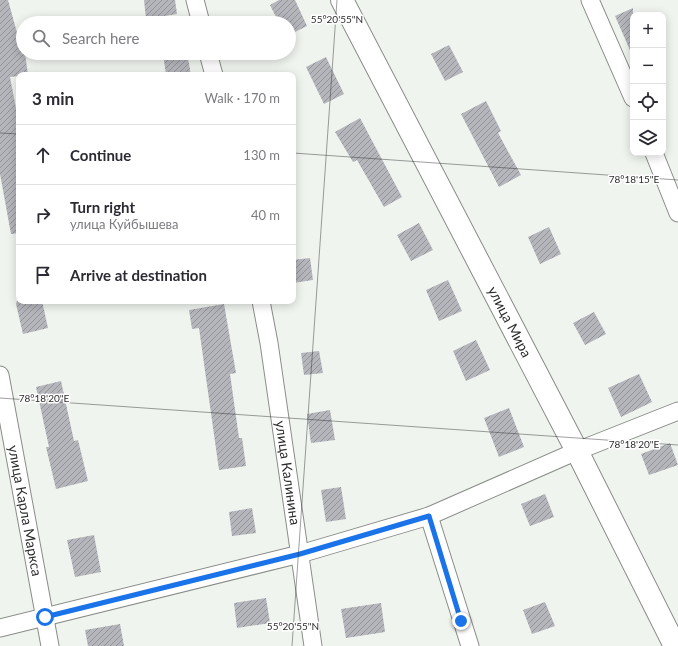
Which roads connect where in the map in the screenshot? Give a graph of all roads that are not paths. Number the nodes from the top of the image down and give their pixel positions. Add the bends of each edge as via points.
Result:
1 (195, 0) edge
2 (342, 0) edge
3 (590, 0) edge
4 (198, 16) edge
5 (210, 60) edge
6 (213, 72) edge
7 (630, 91) edge
8 (655, 156) edge
9 (678, 213) edge
10 (262, 304) edge
11 (0, 375) edge
12 (678, 410) edge
13 (577, 451) junction
14 (429, 516) junction
15 (300, 554) junction
16 (45, 617) junction
17 (0, 628) edge
18 (50, 646) edge
19 (313, 646) edge
20 (470, 646) edge
21 (675, 646) edge

1 - 4 street
2 - 13 street, улица Мира
3 - 7 street
5 - 6 street
8 - 9 street
10 - 15 street, улица Калинина
11 - 16 street, улица Карла Маркса
12 - 13 street
13 - 14 street
13 - 21 street, улица Мира
14 - 15 street
14 - 20 street
15 - 16 street
15 - 19 street, улица Калинина
16 - 17 street
16 - 18 street, улица Карла Маркса

